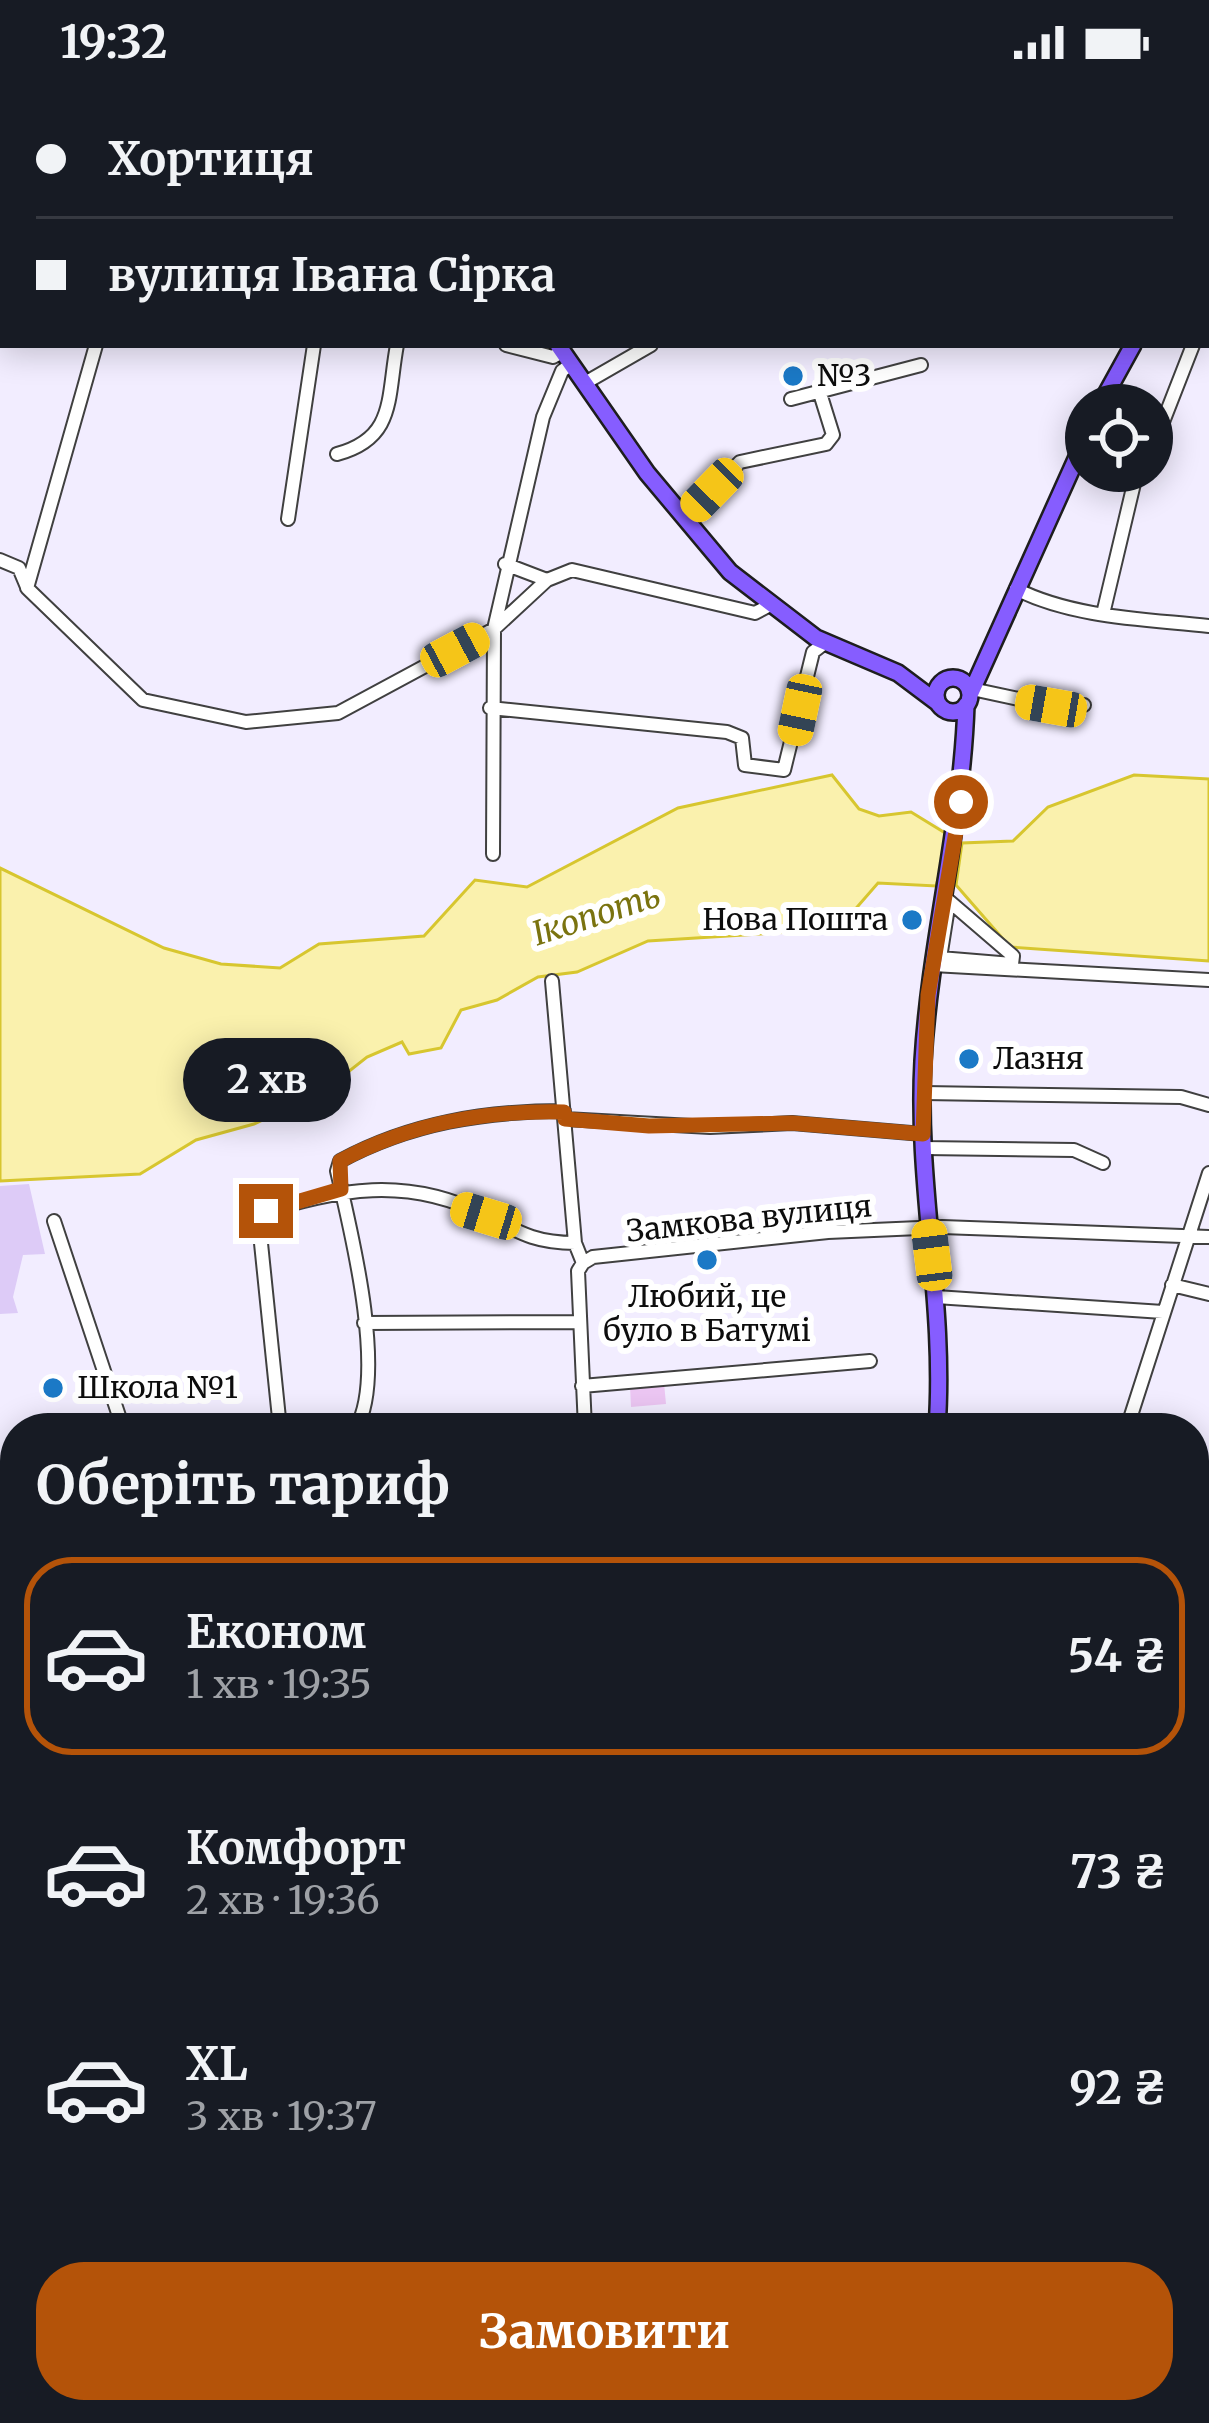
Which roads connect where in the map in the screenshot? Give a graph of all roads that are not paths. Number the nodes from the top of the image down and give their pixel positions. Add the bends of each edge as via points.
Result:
1 (95, 348) edge
2 (314, 348) edge
3 (396, 348) edge
4 (518, 348) edge
5 (646, 348) edge
6 (1131, 348) edge
7 (1192, 348) edge
8 (564, 354) edge
9 (921, 364) dead end
10 (585, 383) junction
11 (1112, 384) edge
12 (819, 390) junction
13 (1173, 396) edge
14 (791, 399) dead end
15 (337, 454) dead end
16 (1065, 483) edge
17 (1131, 492) edge
18 (288, 519) dead end
19 (685, 519) junction
20 (0, 560) edge
21 (505, 564) junction
22 (547, 580) junction
23 (27, 588) junction
24 (1016, 589) junction
25 (772, 604) junction
26 (1103, 614) junction
27 (1209, 626) edge
28 (494, 629) junction
29 (826, 642) junction
30 (988, 648) junction
31 (898, 673) junction
32 (948, 679) junction
33 (969, 696) junction
34 (1084, 705) dead end
35 (942, 707) junction
36 (490, 708) junction
37 (964, 767) junction
38 (493, 854) dead end
39 (1012, 964) joint
40 (933, 965) junction
41 (1209, 980) edge
42 (552, 981) dead end
43 (924, 1093) junction
44 (1209, 1105) edge
45 (565, 1115) junction
46 (923, 1141) junction
47 (1103, 1162) dead end
48 (1209, 1173) edge
49 (341, 1189) junction
50 (54, 1221) dead end
51 (928, 1227) junction
52 (1188, 1236) junction
53 (1209, 1237) edge
54 (575, 1243) junction
55 (583, 1263) junction
56 (1172, 1285) junction
57 (1209, 1294) edge
58 (936, 1297) junction
59 (1163, 1312) junction
60 (579, 1322) junction
61 (364, 1323) junction
62 (870, 1361) dead end
63 (582, 1386) junction
64 (118, 1413) edge
65 (278, 1413) edge
66 (365, 1413) edge
67 (584, 1413) edge
68 (937, 1413) edge
69 (1132, 1413) edge

1 - 23 street
2 - 18 street
3 - 15 street via 382,428 366,446
4 - 8 street
5 - 10 street
6 - 11 main road
7 - 13 street
8 - 10 main road
8 - 21 street
9 - 12 street
10 - 19 main road
12 - 14 street
12 - 19 street via 833,435 826,444 740,462
16 - 24 main road
17 - 26 street
19 - 25 main road via 730,572
20 - 23 street via 19,568
21 - 22 street
21 - 28 street
22 - 25 street via 572,570 755,613
22 - 28 street
23 - 28 street via 143,700 246,722 338,713
24 - 26 street
24 - 30 main road
25 - 29 main road
26 - 27 street
28 - 36 street
29 - 31 main road
29 - 36 street via 813,652 784,770 745,766 742,738 727,732
30 - 32 main road
30 - 33 main road
31 - 32 main road
31 - 35 main road
32 - 33 main road via 966,684
32 - 35 main road via 938,688
33 - 34 street
33 - 35 main road
33 - 37 main road
35 - 37 main road
36 - 38 street
37 - 40 main road
39 - 39 street via 1013,956 949,901 940,958
40 - 41 street
40 - 43 main road
42 - 45 street
43 - 44 street via 1181,1097
43 - 46 main road
45 - 46 street via 649,1126 792,1123
45 - 49 street via 472,1114 369,1145 340,1161
45 - 54 street
46 - 47 street via 1074,1150
46 - 51 main road
48 - 52 street
49 - 54 street via 401,1190 486,1216 515,1236
49 - 61 street
49 - 65 street via 258,1214
50 - 64 street
51 - 52 street, Замкова вулиця
51 - 55 street, Замкова вулиця
51 - 58 main road
52 - 53 street, Замкова вулиця
52 - 56 street
54 - 55 street
55 - 60 street
56 - 57 street
56 - 59 street
58 - 59 street
58 - 68 main road
59 - 69 street
60 - 61 street
60 - 63 street
61 - 66 street
62 - 63 street
63 - 67 street

